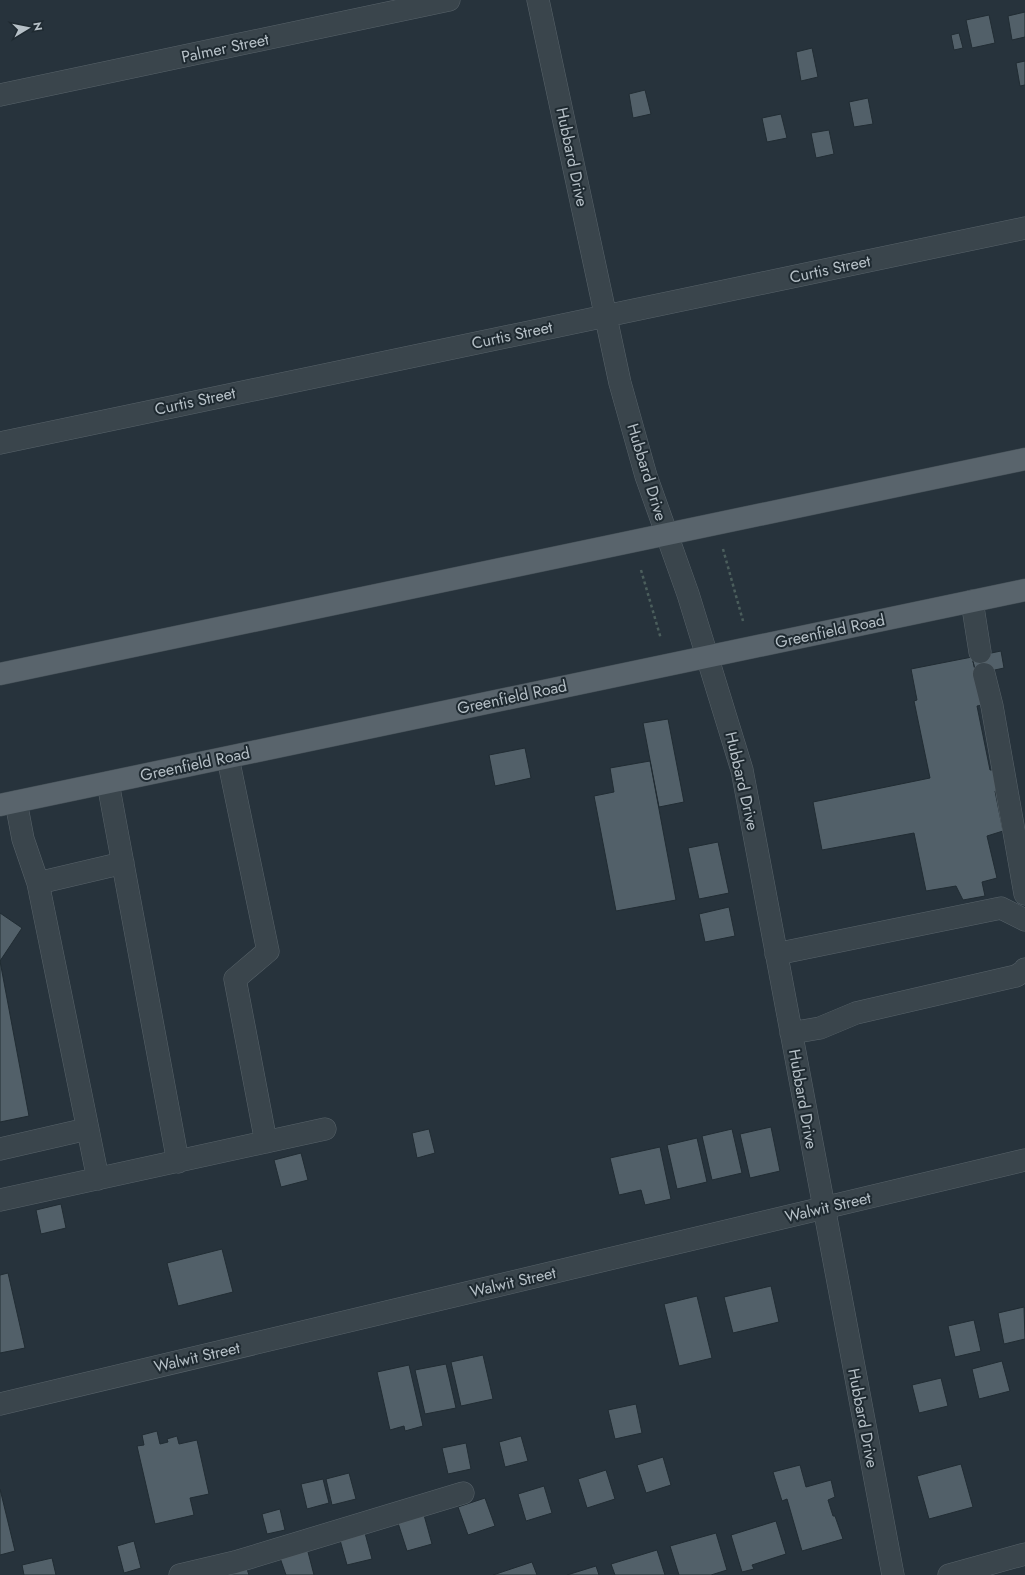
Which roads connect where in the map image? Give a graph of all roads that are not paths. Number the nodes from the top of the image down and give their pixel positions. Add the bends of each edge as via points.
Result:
1 (449, 0) edge
2 (538, 0) edge
3 (0, 95) edge
4 (1025, 228) edge
5 (606, 316) junction
6 (0, 442) edge
7 (1025, 459) edge
8 (666, 534) junction
9 (1025, 590) edge
10 (972, 601) junction
11 (980, 652) dead end
12 (707, 657) junction
13 (0, 674) edge
14 (984, 674) dead end
15 (228, 758) junction
16 (108, 783) junction
17 (8, 804) edge
18 (123, 863) junction
19 (38, 883) junction
20 (1025, 894) edge
21 (1025, 920) edge
22 (776, 954) junction
23 (1025, 969) edge
24 (791, 1033) junction
25 (87, 1129) junction
26 (325, 1129) dead end
27 (266, 1142) junction
28 (0, 1149) edge
29 (1025, 1160) edge
30 (178, 1162) junction
31 (98, 1179) junction
32 (0, 1200) edge
33 (823, 1208) junction
34 (0, 1404) edge
35 (464, 1493) dead end
36 (1025, 1554) edge
37 (180, 1575) edge
38 (893, 1575) edge
39 (949, 1575) edge

1 - 3 street, Palmer Street
2 - 5 street, Hubbard Drive
4 - 5 street, Curtis Street
5 - 6 street, Curtis Street
5 - 8 street, Hubbard Drive via 620,383 646,476
7 - 8 main road
8 - 12 street, Hubbard Drive
8 - 13 main road
9 - 10 main road, Greenfield Road
10 - 11 street
10 - 12 main road, Greenfield Road
12 - 15 main road, Greenfield Road
12 - 22 street, Hubbard Drive via 742,770
14 - 20 street via 992,706
15 - 16 main road, Greenfield Road
15 - 27 street via 268,951 235,979
16 - 17 main road, Greenfield Road
16 - 18 street
17 - 19 street
18 - 19 street
18 - 30 street
19 - 25 street
21 - 22 street via 1001,908
22 - 24 street, Hubbard Drive
23 - 24 street via 1016,976 856,1013 820,1028
24 - 33 street, Hubbard Drive
25 - 28 street
25 - 31 street
26 - 27 street
27 - 30 street
29 - 33 street, Walwit Street
30 - 31 street
31 - 32 street
33 - 34 street, Walwit Street
33 - 38 street, Hubbard Drive
35 - 37 street via 235,1562
36 - 39 street

